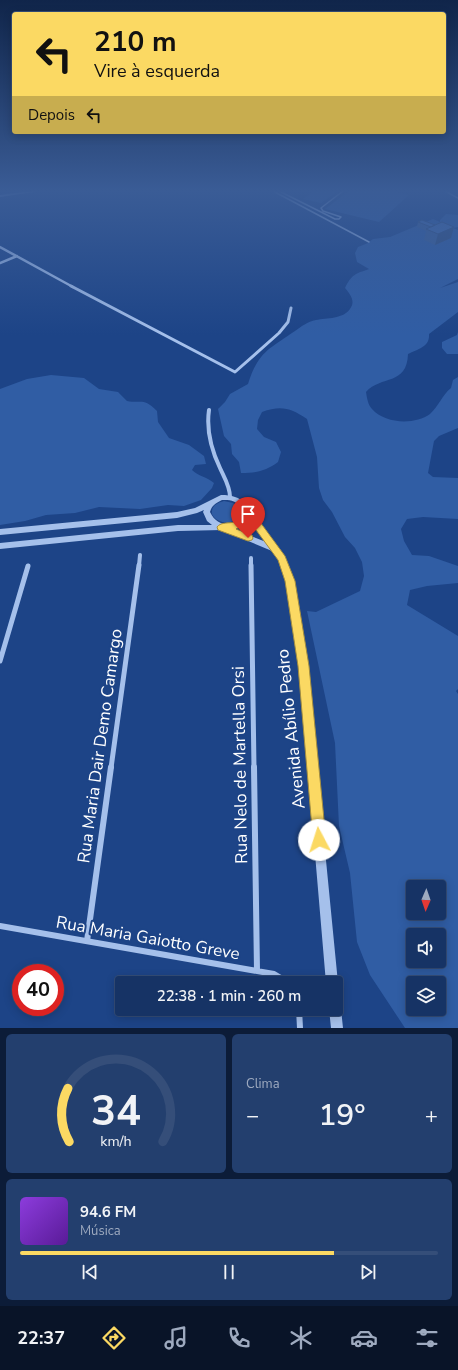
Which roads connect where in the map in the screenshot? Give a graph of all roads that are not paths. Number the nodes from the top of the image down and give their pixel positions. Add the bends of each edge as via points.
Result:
1 (363, 239) edge
2 (369, 242) dead end
3 (0, 247) edge
4 (17, 256) junction
5 (0, 263) edge
6 (291, 308) dead end
7 (209, 410) dead end
8 (230, 497) junction
9 (210, 504) junction
10 (246, 509) junction
11 (220, 527) junction
12 (0, 532) edge
13 (0, 546) edge
14 (273, 548) junction
15 (140, 555) dead end
16 (251, 558) dead end
17 (28, 566) dead end
18 (0, 661) edge
19 (0, 926) edge
20 (87, 941) junction
21 (257, 971) junction
22 (277, 976) edge
23 (331, 976) edge
24 (299, 1016) edge
25 (336, 1016) edge
26 (300, 1028) edge
27 (337, 1028) edge

1 - 2 lane
3 - 4 street
4 - 5 street
4 - 6 street via 235,372 279,333 288,322
7 - 8 street via 206,424 208,438 230,490
8 - 9 street via 215,500
8 - 10 street via 237,499
9 - 11 street via 206,510 207,516
9 - 12 street via 177,515
10 - 11 street via 243,521 230,527
10 - 14 street, Avenida Abílio Pedro
11 - 13 street via 178,528
11 - 14 street
14 - 23 street, Avenida Abílio Pedro via 282,558 290,581 303,666
15 - 20 street, Rua Maria Dair Demo Camargo
16 - 21 street, Rua Nelo de Martella Orsi
17 - 18 street
19 - 20 street, Rua Maria Gaiotto Greve
20 - 21 street, Rua Maria Gaiotto Greve
21 - 22 street, Rua Maria Gaiotto Greve
24 - 26 street
25 - 27 street

